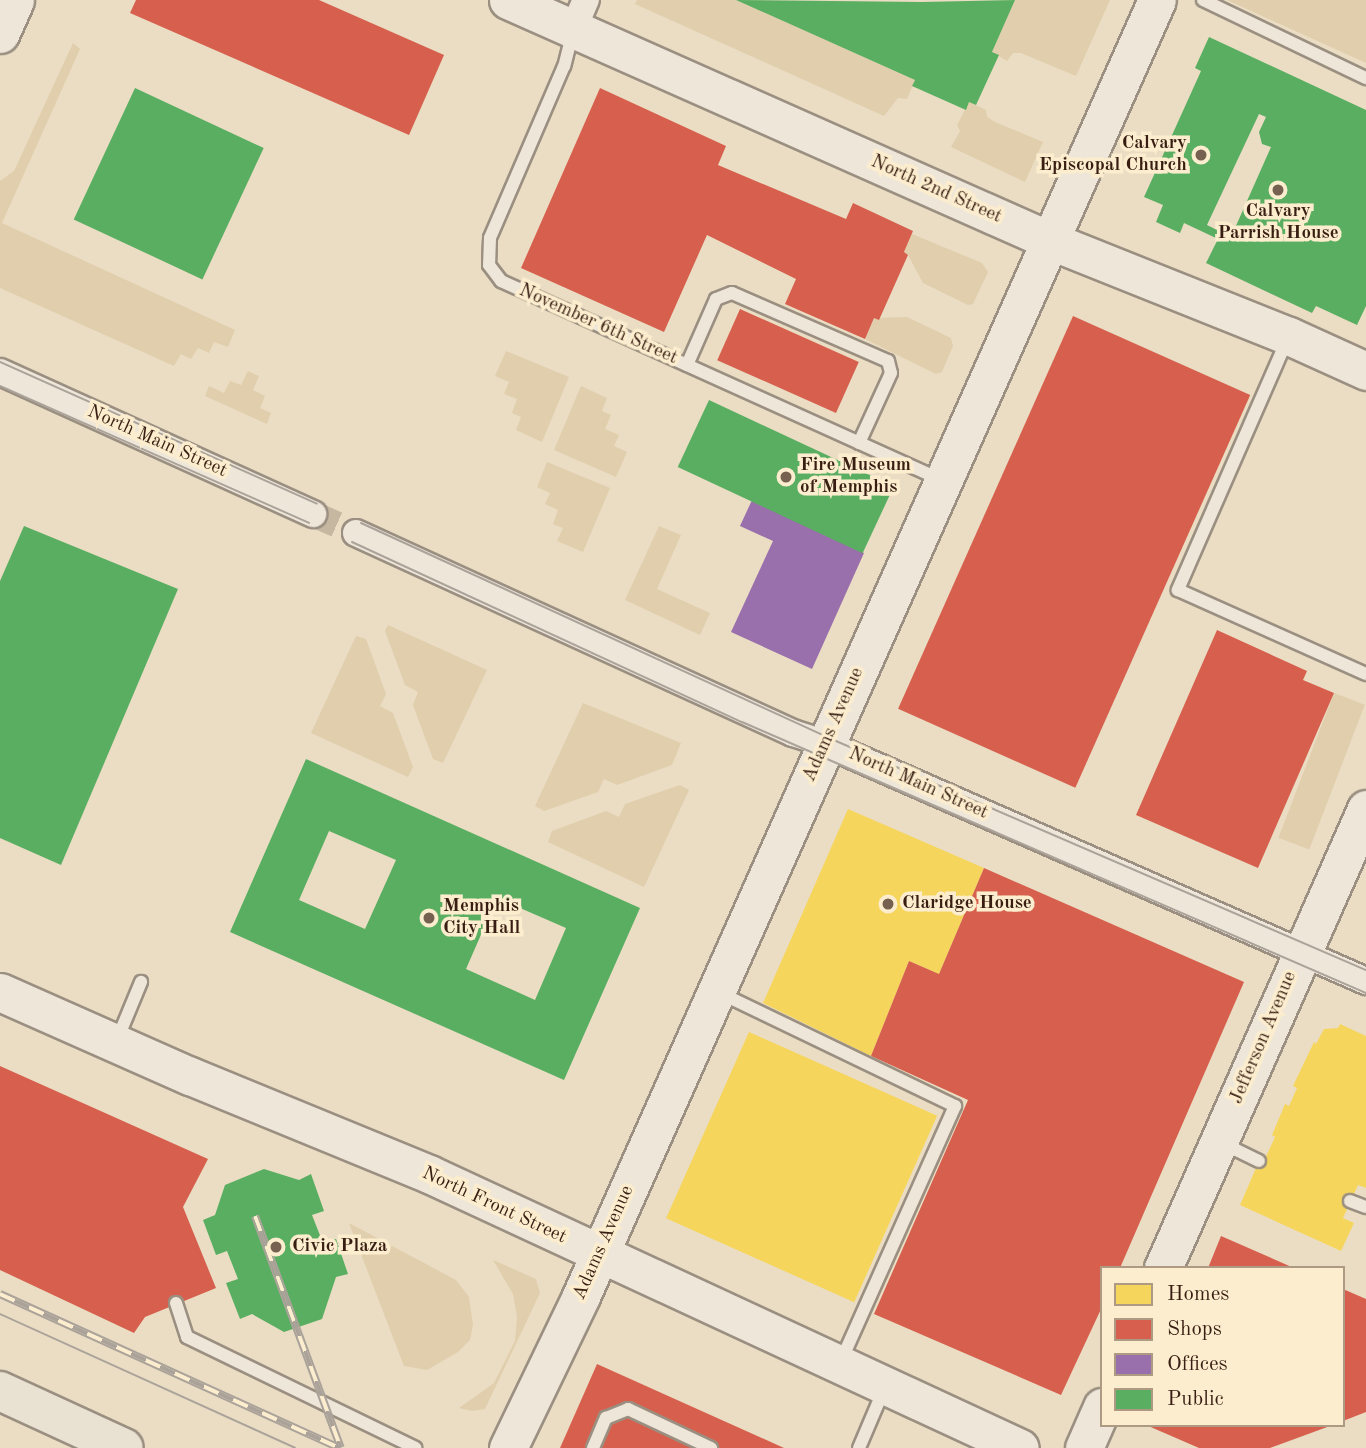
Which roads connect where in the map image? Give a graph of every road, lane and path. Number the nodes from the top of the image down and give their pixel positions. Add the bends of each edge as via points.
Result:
1 (15, 0) edge
2 (508, 0) edge
3 (1157, 0) edge
4 (1203, 0) edge
5 (580, 15) edge
6 (0, 34) edge
7 (1366, 78) edge
8 (1051, 241) junction
9 (1289, 336) junction
10 (687, 365) junction
11 (1366, 371) edge
12 (0, 372) edge
13 (859, 443) junction
14 (943, 480) junction
15 (296, 507) tunnel mouth
16 (356, 533) tunnel mouth
17 (1366, 674) edge
18 (826, 744) junction
19 (1366, 809) edge
20 (1302, 953) junction
21 (1366, 981) edge
22 (141, 982) dead end
23 (716, 991) junction
24 (0, 992) edge
25 (116, 1043) junction
26 (1219, 1142) junction
27 (1259, 1161) dead end
28 (1350, 1201) dead end
29 (1366, 1207) edge
30 (598, 1254) junction
31 (1164, 1266) edge
32 (176, 1303) dead end
33 (839, 1365) junction
34 (885, 1386) junction
35 (0, 1391) edge
36 (1100, 1412) edge
37 (124, 1448) edge
38 (416, 1448) edge
39 (508, 1448) edge
40 (593, 1448) edge
41 (711, 1448) edge
42 (859, 1448) edge
43 (1020, 1448) edge
44 (1084, 1448) edge

1 - 6 street
2 - 5 street, North 2nd Street
3 - 8 street, Adams Avenue
4 - 7 lane
5 - 8 street, North 2nd Street
5 - 10 lane, November 6th Street via 564,66 490,238 489,265 501,281
8 - 9 street, North 2nd Street
8 - 14 street, Adams Avenue
9 - 11 street, North 2nd Street
9 - 17 lane via 1178,590
10 - 13 lane, November 6th Street
10 - 13 lane via 716,299 732,293 888,361 891,373
12 - 15 street, North Main Street
13 - 14 lane, November 6th Street
14 - 18 street, Adams Avenue
16 - 18 street, North Main Street
18 - 20 street, North Main Street
18 - 23 street, Adams Avenue
19 - 20 street, Jefferson Avenue
20 - 21 street, North Main Street
20 - 26 street, Jefferson Avenue
22 - 25 lane
23 - 30 street, Adams Avenue
23 - 33 lane via 955,1106
24 - 25 street, North Front Street
25 - 30 street, North Front Street via 429,1174
26 - 27 lane
26 - 31 street, Jefferson Avenue
28 - 29 lane
30 - 33 street, North Front Street
30 - 39 street, Adams Avenue
32 - 38 lane via 187,1337
33 - 34 street, North Front Street
34 - 42 lane
34 - 43 street, North Front Street
35 - 37 highway
36 - 44 street
40 - 41 lane via 606,1418 628,1409

